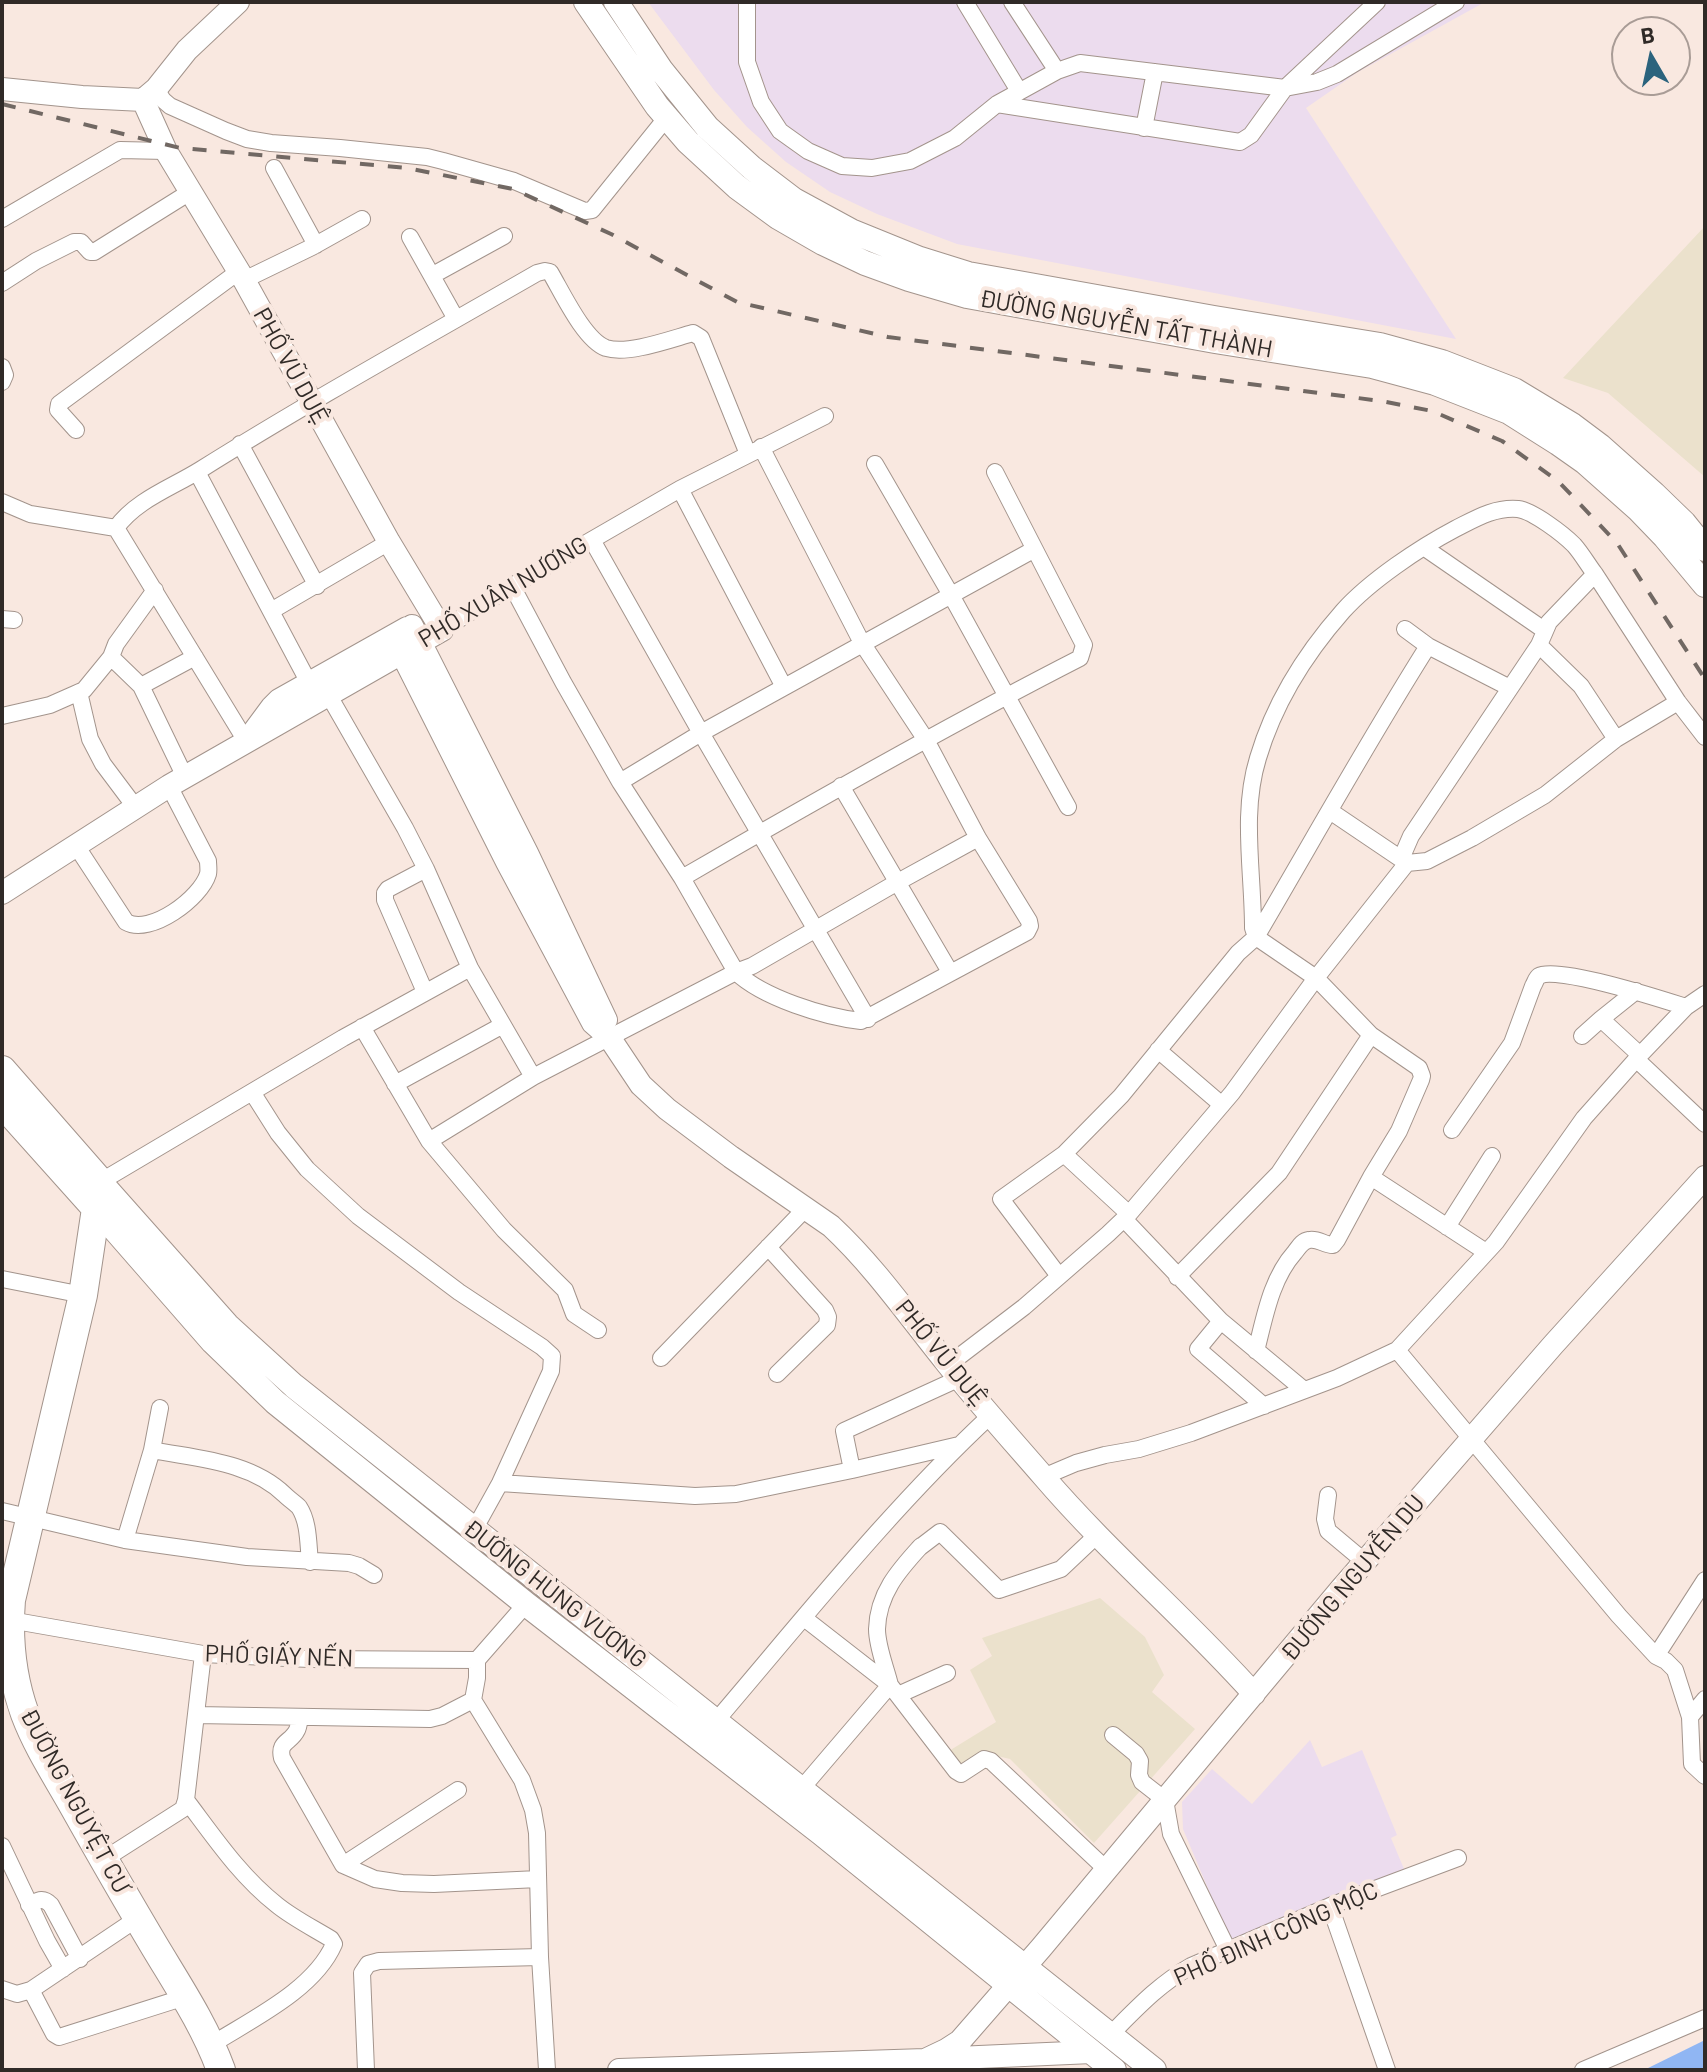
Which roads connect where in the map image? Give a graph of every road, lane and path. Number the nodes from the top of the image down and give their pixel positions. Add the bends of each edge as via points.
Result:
1 (238, 2) edge
2 (586, 2) edge
3 (616, 2) edge
4 (747, 2) edge
5 (965, 2) edge
6 (1012, 2) edge
7 (1377, 2) edge
8 (1445, 5) edge
9 (1057, 71) junction
10 (1155, 72) junction
11 (1285, 88) junction
12 (2, 89) edge
13 (1019, 91) junction
14 (149, 95) junction
15 (997, 104) junction
16 (667, 117) junction
17 (1144, 128) junction
18 (166, 151) junction
19 (274, 168) dead end
20 (190, 192) junction
21 (2, 219) edge
22 (362, 219) dead end
23 (504, 236) dead end
24 (410, 237) dead end
25 (316, 245) junction
26 (915, 269) junction
27 (433, 275) junction
28 (241, 276) junction
29 (2, 283) edge
30 (456, 319) junction
31 (2, 367) edge
32 (2, 382) edge
33 (312, 403) junction
34 (825, 416) dead end
35 (76, 430) dead end
36 (240, 444) junction
37 (754, 450) junction
38 (875, 464) dead end
39 (197, 472) junction
40 (995, 472) dead end
41 (680, 489) junction
42 (2, 502) edge
43 (116, 528) junction
44 (592, 540) junction
45 (389, 542) junction
46 (1425, 548) junction
47 (1705, 549) edge
48 (1033, 550) junction
49 (1595, 574) junction
50 (1705, 585) edge
51 (317, 586) junction
52 (512, 586) junction
53 (155, 590) junction
54 (951, 595) junction
55 (271, 611) junction
56 (437, 622) junction
57 (1405, 629) dead end
58 (1542, 638) junction
59 (407, 639) junction
60 (862, 643) junction
61 (1428, 646) junction
62 (111, 657) junction
63 (195, 657) junction
64 (141, 686) junction
65 (784, 687) junction
66 (318, 688) junction
67 (1510, 688) junction
68 (79, 692) junction
69 (1006, 696) junction
70 (1678, 702) junction
71 (2, 716) edge
72 (701, 733) junction
73 (1705, 737) edge
74 (1616, 739) junction
75 (926, 740) junction
76 (246, 741) junction
77 (177, 781) junction
78 (620, 782) junction
79 (841, 786) junction
80 (1068, 807) dead end
81 (136, 808) junction
82 (1330, 811) junction
83 (759, 833) junction
84 (978, 838) junction
85 (77, 847) junction
86 (1404, 861) junction
87 (426, 869) junction
88 (682, 878) junction
89 (896, 883) junction
90 (2, 893) edge
91 (816, 929) junction
92 (1256, 937) junction
93 (470, 968) junction
94 (736, 972) junction
95 (950, 972) junction
96 (1316, 978) junction
97 (1636, 991) junction
98 (425, 992) junction
99 (1705, 994) edge
100 (1686, 1007) junction
101 (868, 1019) junction
102 (1601, 1019) junction
103 (503, 1025) junction
104 (362, 1027) junction
105 (1371, 1035) junction
106 (1582, 1036) dead end
107 (609, 1037) junction
108 (1158, 1050) junction
109 (1638, 1057) junction
110 (2, 1070) edge
111 (533, 1077) junction
112 (395, 1084) junction
113 (252, 1092) junction
114 (2, 1103) edge
115 (1222, 1105) junction
116 (1705, 1124) edge
117 (1452, 1130) dead end
118 (429, 1141) junction
119 (1064, 1154) junction
120 (1492, 1156) dead end
121 (1371, 1177) junction
122 (1705, 1177) edge
123 (98, 1195) junction
124 (806, 1208) junction
125 (1126, 1216) junction
126 (1447, 1227) junction
127 (768, 1247) junction
128 (1486, 1252) junction
129 (1059, 1276) junction
130 (1177, 1277) junction
131 (2, 1279) edge
132 (83, 1295) junction
133 (1221, 1321) junction
134 (598, 1330) dead end
135 (1397, 1350) junction
136 (1256, 1351) junction
137 (661, 1358) dead end
138 (954, 1371) junction
139 (777, 1374) dead end
140 (1304, 1390) junction
141 (1264, 1406) junction
142 (160, 1408) dead end
143 (991, 1415) junction
144 (1471, 1441) junction
145 (959, 1445) junction
146 (152, 1450) junction
147 (852, 1470) junction
148 (1043, 1477) junction
149 (500, 1483) junction
150 (1328, 1495) dead end
151 (16, 1515) edge
152 (474, 1530) junction
153 (1096, 1536) junction
154 (125, 1540) junction
155 (310, 1562) junction
156 (1365, 1562) junction
157 (374, 1575) dead end
158 (1705, 1580) edge
159 (559, 1598) junction
160 (535, 1610) junction
161 (804, 1618) junction
162 (10, 1620) junction
163 (203, 1654) junction
164 (1656, 1656) junction
165 (477, 1660) junction
166 (8, 1666) edge
167 (947, 1673) dead end
168 (894, 1690) junction
169 (1254, 1694) junction
170 (1705, 1699) edge
171 (473, 1700) junction
172 (196, 1715) junction
173 (300, 1717) junction
174 (1690, 1717) junction
175 (716, 1721) junction
176 (1113, 1735) dead end
177 (1705, 1776) edge
178 (802, 1788) junction
179 (458, 1790) dead end
180 (186, 1800) junction
181 (1165, 1800) junction
182 (2, 1846) edge
183 (1458, 1858) dead end
184 (103, 1860) junction
185 (343, 1865) junction
186 (1107, 1870) junction
187 (538, 1879) junction
188 (29, 1905) junction
189 (1330, 1906) junction
190 (138, 1918) junction
191 (1041, 1948) junction
192 (1228, 1950) junction
193 (540, 1957) junction
194 (80, 1959) junction
195 (1025, 1967) junction
196 (63, 1969) junction
197 (1009, 1986) junction
198 (2, 1989) edge
199 (31, 1990) junction
200 (185, 1997) junction
201 (1705, 2018) edge
202 (1110, 2035) junction
203 (1092, 2052) junction
204 (216, 2058) edge
205 (925, 2060) junction
206 (366, 2070) edge
207 (547, 2070) edge
208 (619, 2070) edge
209 (1114, 2070) edge
210 (1154, 2070) edge
211 (1387, 2070) edge
212 (1583, 2070) edge

1 - 14 street
2 - 16 main road, ĐƯỜNG NGUYỄN TẤT THÀNH
3 - 26 main road, ĐƯỜNG NGUYỄN TẤT THÀNH via 676,91 752,168 794,200
4 - 15 street via 747,62 761,102 780,131 842,166 872,168 910,161 955,138
5 - 13 street
6 - 9 street
7 - 11 street
8 - 11 street via 1337,74
9 - 10 street via 1080,63
9 - 13 street
10 - 11 street
10 - 17 street
11 - 17 street via 1240,142
12 - 14 street via 69,96
13 - 15 street
14 - 16 street via 247,139 427,157 514,181 585,211 592,210
14 - 18 street, PHỐ VŨ DUỆ
15 - 17 street
16 - 26 main road, ĐƯỜNG NGUYỄN TẤT THÀNH via 737,187 778,217 865,263
18 - 20 street, PHỐ VŨ DUỆ
18 - 21 street via 120,150
19 - 25 street
20 - 28 street, PHỐ VŨ DUỆ
20 - 29 street via 94,252 74,242
22 - 25 street
23 - 27 street
24 - 27 street
25 - 28 street
26 - 47 main road, ĐƯỜNG NGUYỄN TẤT THÀNH via 1380,345 1442,362 1514,390 1572,425 1654,494
26 - 50 main road, ĐƯỜNG NGUYỄN TẤT THÀNH via 967,296 1372,366 1509,412 1585,462 1656,528
27 - 30 street
28 - 33 street, PHỐ VŨ DUỆ
28 - 35 street via 59,404 58,410
30 - 33 street
30 - 37 street via 545,271 585,329 606,348 620,350 697,334
31 - 32 street
33 - 36 street
33 - 45 street, PHỐ VŨ DUỆ
34 - 37 street, PHỐ XUÂN NƯƠNG
36 - 39 street
36 - 51 street
37 - 41 street, PHỐ XUÂN NƯƠNG
37 - 60 street
38 - 54 street
39 - 43 street via 129,511
39 - 55 street
40 - 48 street
41 - 44 street, PHỐ XUÂN NƯƠNG
41 - 65 street
42 - 43 street via 30,514
43 - 53 street
44 - 52 street, PHỐ XUÂN NƯƠNG
44 - 72 street
45 - 51 street
45 - 56 street, PHỐ VŨ DUỆ
46 - 49 street via 1489,511 1519,509 1573,545
46 - 58 street
46 - 92 street via 1344,610 1289,685 1269,726 1249,817
48 - 54 street
48 - 69 street via 1084,649 1080,658
49 - 58 street via 1549,622
49 - 70 street
51 - 55 street
52 - 56 street, PHỐ XUÂN NƯƠNG
52 - 78 street
53 - 62 street
53 - 63 street
54 - 60 street
54 - 69 street
55 - 66 street
56 - 59 street, PHỐ XUÂN NƯƠNG
57 - 61 street
58 - 67 street
58 - 74 street
59 - 66 street, PHỐ XUÂN NƯƠNG
59 - 107 street, PHỐ VŨ DUỆ via 527,853 599,1002
60 - 65 street
60 - 75 street
61 - 67 street
61 - 82 street
62 - 64 street
62 - 68 street
63 - 64 street
63 - 76 street
64 - 77 street
65 - 72 street
66 - 76 street, PHỐ XUÂN NƯƠNG via 275,704
66 - 87 street
67 - 86 street via 1411,836
68 - 71 street
68 - 81 street via 90,739
69 - 75 street
69 - 80 street
70 - 73 street
70 - 74 street
72 - 78 street
72 - 83 street
74 - 86 street via 1545,795 1484,832 1427,861
75 - 79 street
75 - 84 street
76 - 77 street, PHỐ XUÂN NƯƠNG
77 - 81 street, PHỐ XUÂN NƯƠNG
77 - 85 street via 209,872 180,909 142,927 132,926
78 - 88 street
79 - 83 street
79 - 89 street
81 - 85 street, PHỐ XUÂN NƯƠNG
82 - 86 street
82 - 92 street
83 - 88 street
83 - 91 street
84 - 89 street
84 - 95 street via 1030,926
85 - 90 street, PHỐ XUÂN NƯƠNG
86 - 96 street
87 - 93 street
87 - 98 street via 385,893
88 - 94 street
89 - 91 street
89 - 95 street
91 - 94 street
91 - 101 street
92 - 96 street
92 - 108 street
93 - 98 street
93 - 103 street
94 - 101 street via 748,984 786,1002 852,1020
94 - 107 street
95 - 101 street
96 - 105 street
96 - 115 street
97 - 100 street
97 - 102 street
97 - 117 street via 1560,974 1537,978 1512,1043
98 - 104 street
99 - 100 street
100 - 109 street
102 - 106 street
102 - 109 street
103 - 111 street
103 - 112 street
104 - 112 street
104 - 113 street
105 - 121 street via 1419,1068 1422,1076 1399,1131
105 - 130 street via 1279,1173
107 - 111 street
107 - 124 street, PHỐ VŨ DUỆ via 641,1085 667,1109
108 - 115 street
108 - 119 street
109 - 116 street
109 - 128 street via 1584,1118
110 - 123 highway, ĐƯỜNG HÙNG VƯƠNG
111 - 118 street
112 - 118 street
113 - 123 street
113 - 149 street via 307,1169 358,1216 552,1356 551,1371
114 - 123 highway, ĐƯỜNG HÙNG VƯƠNG
115 - 125 street
118 - 134 street via 504,1230 565,1290 574,1314
119 - 125 street
119 - 129 street via 1001,1199
120 - 126 street
121 - 126 street
121 - 136 street via 1333,1245 1309,1240 1291,1256 1272,1291
122 - 144 street, ĐƯỜNG NGUYỄN DU
123 - 132 highway, ĐƯỜNG NGUYỆT CƯ
123 - 152 main road, ĐƯỜNG HÙNG VƯƠNG via 294,1386
123 - 160 main road, ĐƯỜNG HÙNG VƯƠNG via 213,1342 275,1402
124 - 127 street
124 - 138 street, PHỐ VŨ DUỆ via 844,1238
125 - 129 street
125 - 130 street
126 - 128 street
127 - 137 street
127 - 139 street via 828,1317 827,1325
128 - 135 street
129 - 138 street
130 - 133 street
131 - 132 street
132 - 151 highway, ĐƯỜNG NGUYỆT CƯ
133 - 136 street
133 - 141 street via 1198,1349
135 - 140 street
135 - 144 street
136 - 140 street
138 - 143 street, PHỐ VŨ DUỆ
138 - 147 street via 844,1431
140 - 141 street
141 - 148 street
142 - 146 street
143 - 145 street
143 - 148 street, PHỐ VŨ DUỆ
144 - 156 street, ĐƯỜNG NGUYỄN DU
144 - 164 street
145 - 147 street
145 - 161 street
146 - 154 street
146 - 155 street via 230,1465 280,1490 299,1508
147 - 149 street via 715,1496
148 - 153 street, PHỐ VŨ DUỆ
149 - 152 street
150 - 156 street via 1325,1526
151 - 154 street
151 - 162 highway, ĐƯỜNG NGUYỆT CƯ
152 - 159 main road, ĐƯỜNG HÙNG VƯƠNG
153 - 168 street via 1061,1569 999,1590 940,1532 920,1547 881,1599 877,1632
153 - 169 street, PHỐ VŨ DUỆ
154 - 155 street
155 - 157 street via 349,1563
156 - 169 street, ĐƯỜNG NGUYỄN DU
158 - 164 street
159 - 160 main road
159 - 175 main road, ĐƯỜNG HÙNG VƯƠNG
160 - 165 street
160 - 197 main road, ĐƯỜNG HÙNG VƯƠNG
161 - 168 street
161 - 175 street
162 - 163 street, PHỐ GIẤY NẾN
162 - 166 highway, ĐƯỜNG NGUYỆT CƯ
163 - 165 street, PHỐ GIẤY NẾN
163 - 172 street
164 - 174 street via 1675,1670
165 - 171 street
166 - 184 highway, ĐƯỜNG NGUYỆT CƯ via 42,1749
167 - 168 street
168 - 178 street
168 - 186 street via 956,1771 961,1774 984,1759 991,1761
169 - 181 street, ĐƯỜNG NGUYỄN DU
170 - 174 street
171 - 173 street via 430,1719
171 - 187 street via 529,1798 537,1833
172 - 173 street
172 - 180 street
173 - 185 street via 297,1732 280,1751 282,1758
174 - 177 street via 1692,1764
175 - 178 main road, ĐƯỜNG HÙNG VƯƠNG
176 - 181 street via 1136,1754 1142,1782
178 - 195 main road, ĐƯỜNG HÙNG VƯƠNG
179 - 185 street
180 - 184 street via 177,1814
180 - 204 street via 257,1888 334,1944 312,1977
181 - 186 street, ĐƯỜNG NGUYỄN DU
181 - 192 street via 1171,1834
182 - 188 street
183 - 189 street, PHỐ ĐINH CÔNG MỘC
184 - 190 highway, ĐƯỜNG NGUYỆT CƯ
185 - 187 street via 375,1879 402,1883
186 - 191 street, ĐƯỜNG NGUYỄN DU
187 - 193 street
188 - 194 street via 41,1899 51,1905
188 - 196 street
189 - 192 street, PHỐ ĐINH CÔNG MỘC
189 - 211 street
190 - 194 street
190 - 200 highway, ĐƯỜNG NGUYỆT CƯ
191 - 195 street
191 - 195 street
192 - 202 street, PHỐ ĐINH CÔNG MỘC via 1172,1977
193 - 206 street via 368,1964 362,1973
193 - 207 street
194 - 196 street
195 - 197 street
195 - 202 main road, ĐƯỜNG HÙNG VƯƠNG
196 - 199 street
197 - 203 main road, ĐƯỜNG HÙNG VƯƠNG
197 - 205 street via 967,2035
198 - 199 street via 17,1994
199 - 200 street via 59,2037
200 - 204 highway, ĐƯỜNG NGUYỆT CƯ
201 - 212 street
202 - 210 main road, ĐƯỜNG HÙNG VƯƠNG
203 - 205 street
203 - 209 main road, ĐƯỜNG HÙNG VƯƠNG
205 - 208 street

